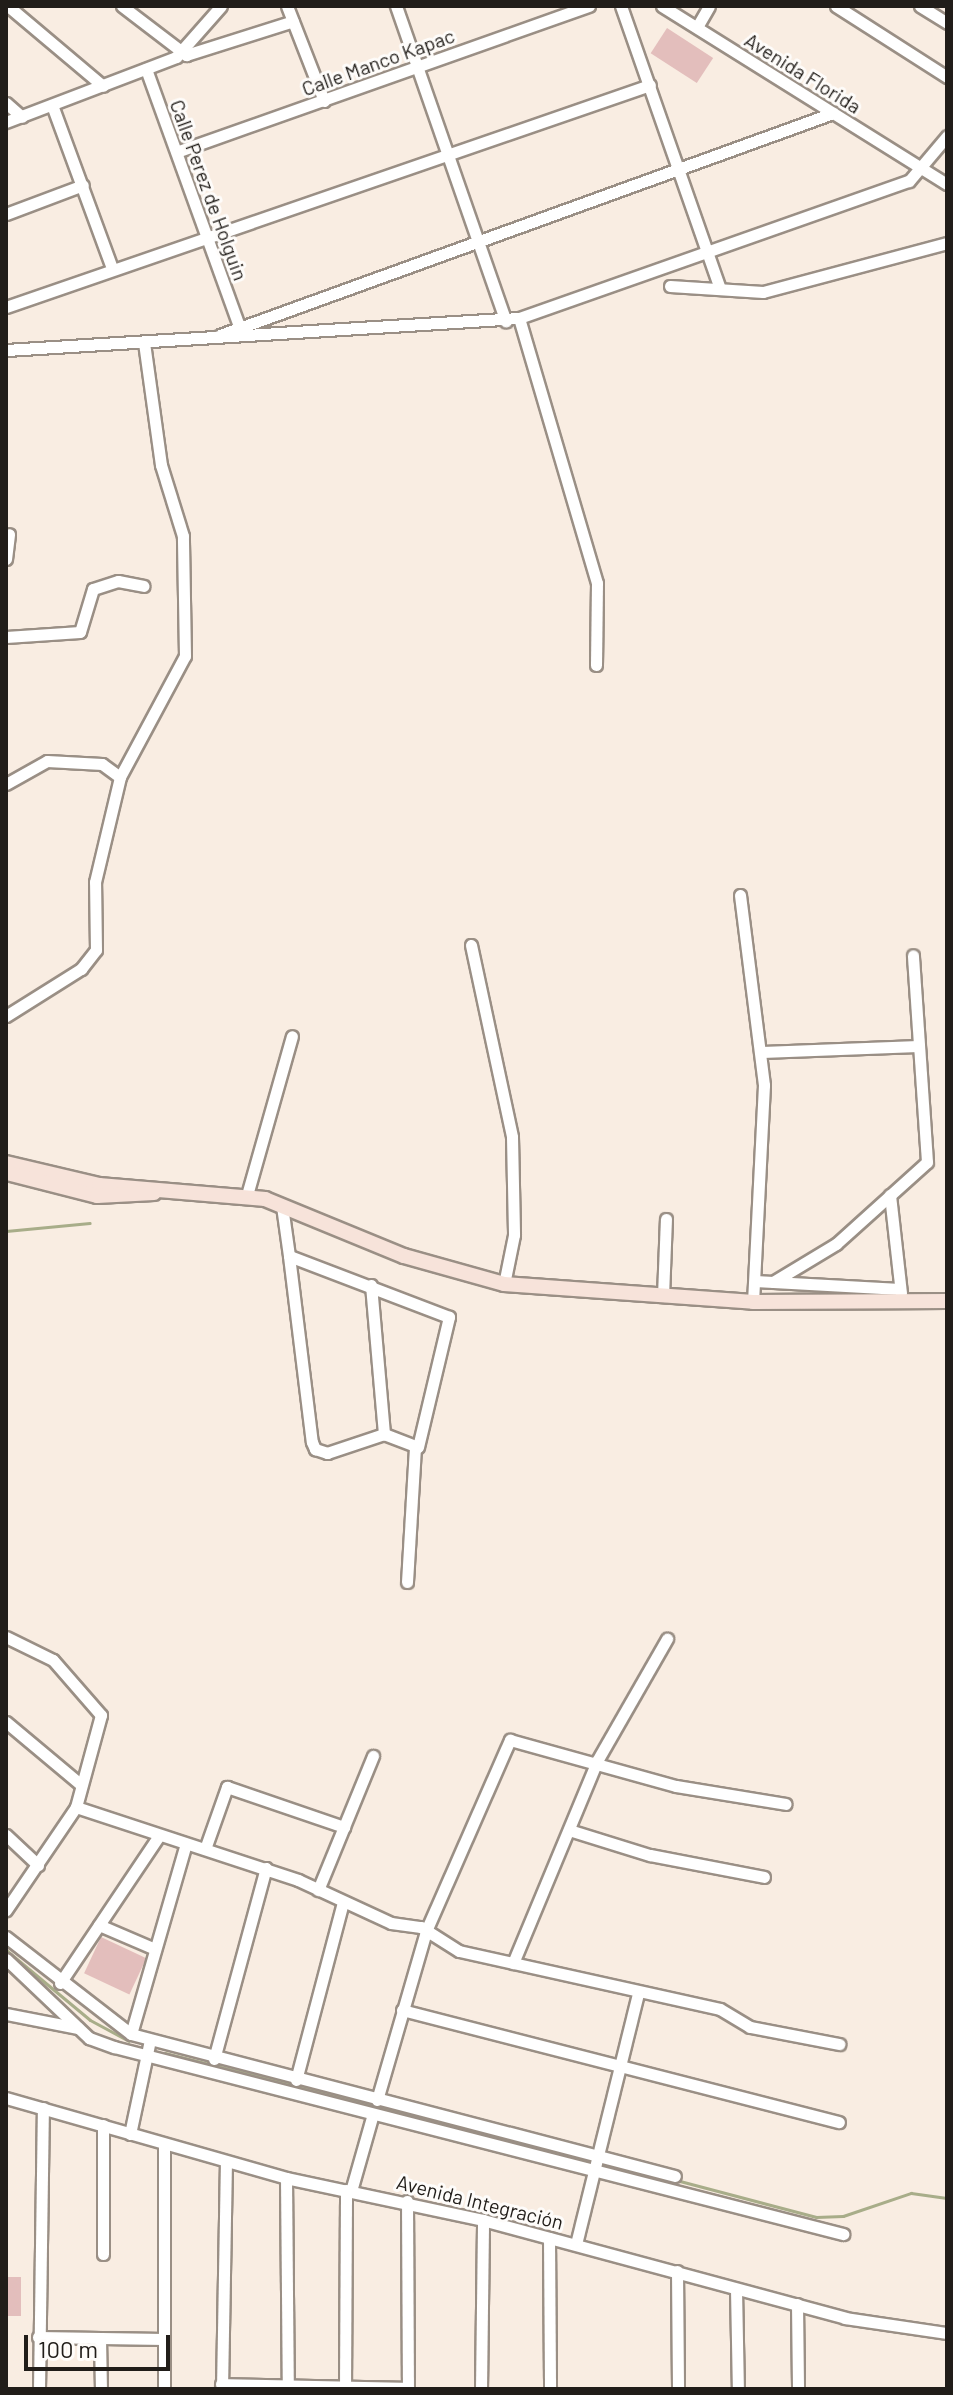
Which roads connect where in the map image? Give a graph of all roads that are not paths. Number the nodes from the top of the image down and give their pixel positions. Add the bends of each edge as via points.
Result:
1 (8, 6) edge
2 (122, 6) edge
3 (221, 6) edge
4 (287, 6) edge
5 (396, 6) edge
6 (589, 6) edge
7 (621, 6) edge
8 (662, 6) edge
9 (709, 6) edge
10 (836, 6) edge
11 (920, 6) edge
12 (293, 21) junction
13 (947, 23) edge
14 (697, 27) junction
15 (180, 54) junction
16 (419, 66) junction
17 (146, 69) junction
18 (947, 77) edge
19 (650, 85) junction
20 (103, 86) junction
21 (324, 101) junction
22 (6, 103) edge
23 (52, 105) junction
24 (833, 113) junction
25 (22, 117) junction
26 (6, 122) edge
27 (947, 136) edge
28 (179, 151) junction
29 (448, 152) junction
30 (680, 170) junction
31 (924, 170) junction
32 (947, 184) edge
33 (83, 185) junction
34 (6, 214) edge
35 (208, 236) junction
36 (479, 238) junction
37 (947, 243) edge
38 (708, 250) junction
39 (112, 268) junction
40 (670, 286) dead end
41 (720, 288) junction
42 (6, 307) edge
43 (519, 318) junction
44 (506, 321) junction
45 (238, 323) junction
46 (220, 335) junction
47 (144, 343) junction
48 (6, 350) edge
49 (9, 534) dead end
50 (6, 559) edge
51 (144, 586) dead end
52 (6, 637) edge
53 (596, 665) dead end
54 (120, 777) junction
55 (6, 784) edge
56 (740, 895) dead end
57 (471, 945) dead end
58 (913, 955) dead end
59 (6, 1016) edge
60 (292, 1036) dead end
61 (919, 1046) junction
62 (761, 1052) junction
63 (6, 1163) edge
64 (6, 1172) edge
65 (158, 1192) junction
66 (247, 1195) junction
67 (890, 1195) junction
68 (282, 1206) junction
69 (666, 1219) dead end
70 (289, 1256) junction
71 (755, 1281) junction
72 (773, 1282) junction
73 (504, 1284) junction
74 (371, 1285) junction
75 (900, 1289) junction
76 (663, 1296) junction
77 (947, 1301) edge
78 (753, 1302) junction
79 (902, 1306) junction
80 (384, 1434) junction
81 (415, 1448) junction
82 (407, 1582) dead end
83 (6, 1637) edge
84 (667, 1639) dead end
85 (6, 1722) edge
86 (373, 1756) dead end
87 (597, 1761) junction
88 (79, 1783) junction
89 (786, 1804) dead end
90 (76, 1807) junction
91 (344, 1827) junction
92 (569, 1830) junction
93 (6, 1835) edge
94 (158, 1837) junction
95 (186, 1844) junction
96 (205, 1849) junction
97 (38, 1865) junction
98 (266, 1868) junction
99 (764, 1877) dead end
100 (318, 1890) junction
101 (343, 1902) junction
102 (6, 1910) edge
103 (99, 1925) junction
104 (426, 1931) junction
105 (6, 1937) edge
106 (155, 1949) junction
107 (6, 1959) edge
108 (513, 1963) junction
109 (60, 1983) junction
110 (638, 1994) junction
111 (402, 2010) junction
112 (6, 2014) edge
113 (78, 2028) junction
114 (131, 2034) junction
115 (150, 2040) junction
116 (839, 2044) dead end
117 (145, 2056) junction
118 (214, 2059) junction
119 (619, 2069) junction
120 (296, 2080) junction
121 (6, 2098) edge
122 (377, 2100) junction
123 (43, 2108) junction
124 (373, 2114) junction
125 (839, 2122) dead end
126 (103, 2125) junction
127 (130, 2134) junction
128 (164, 2144) junction
129 (226, 2162) junction
130 (596, 2162) junction
131 (675, 2176) dead end
132 (286, 2178) junction
133 (349, 2190) junction
134 (407, 2201) junction
135 (483, 2220) junction
136 (843, 2234) dead end
137 (549, 2238) junction
138 (576, 2244) junction
139 (103, 2254) dead end
140 (677, 2271) junction
141 (736, 2289) junction
142 (797, 2304) junction
143 (947, 2333) edge
144 (38, 2337) junction
145 (100, 2338) junction
146 (164, 2339) junction
147 (221, 2386) edge
148 (288, 2388) edge
149 (345, 2388) edge
150 (408, 2388) edge
151 (39, 2389) edge
152 (101, 2389) edge
153 (164, 2389) edge
154 (481, 2389) edge
155 (550, 2389) edge
156 (678, 2389) edge
157 (738, 2389) edge
158 (798, 2389) edge

1 - 20 street
2 - 15 street
3 - 15 street
4 - 12 street
5 - 16 street
6 - 16 street, Calle Manco Kapac
7 - 19 street
8 - 14 street, Avenida Florida
9 - 14 street
10 - 18 street
11 - 13 street
12 - 15 street
12 - 21 street
14 - 24 street, Avenida Florida
15 - 17 street
16 - 21 street, Calle Manco Kapac
16 - 29 street
17 - 20 street
17 - 28 street, Calle Perez de Holguin
19 - 29 street
19 - 30 street
20 - 23 street
21 - 28 street, Calle Manco Kapac
22 - 25 street
23 - 25 street
23 - 33 street
24 - 30 street
24 - 31 street, Avenida Florida
25 - 26 street
27 - 31 street
28 - 35 street, Calle Perez de Holguin
29 - 35 street
29 - 36 street
30 - 36 street
30 - 38 street
31 - 32 street, Avenida Florida
31 - 38 street
33 - 34 street
33 - 39 street
35 - 39 street
35 - 45 street, Calle Perez de Holguin
36 - 44 street
36 - 45 street
37 - 41 street via 763,292
38 - 41 street
38 - 43 street
39 - 42 street
40 - 41 street
43 - 44 street
43 - 53 street via 597,583
44 - 46 street
45 - 46 street
46 - 47 street
47 - 48 street
47 - 54 street via 161,465 183,536 185,656
49 - 50 street
51 - 52 street via 118,581 93,589 80,632
54 - 55 street via 102,764 47,761
54 - 59 street via 95,882 96,950 81,969
56 - 62 street
57 - 73 street via 512,1137 514,1235
58 - 61 street
60 - 66 street
61 - 62 street
61 - 67 street via 928,1156
62 - 71 street
63 - 65 street
64 - 65 street via 97,1196
65 - 66 street
66 - 68 street
67 - 72 street via 836,1244
67 - 75 street
68 - 70 street
68 - 73 street via 404,1256
69 - 76 street
70 - 74 street
70 - 80 street via 313,1446 324,1453
71 - 72 street
71 - 78 street
72 - 75 street
73 - 76 street
74 - 80 street
74 - 81 street via 450,1320
75 - 79 street
76 - 78 street
77 - 79 street
78 - 79 street
80 - 81 street
81 - 82 street
83 - 88 street via 53,1660 98,1706 101,1721
84 - 87 street
85 - 88 street
86 - 91 street
87 - 89 street via 676,1786
87 - 92 street
87 - 104 street via 510,1740
88 - 90 street
90 - 94 street
90 - 97 street
91 - 96 street via 227,1787
91 - 100 street
92 - 99 street via 650,1855
92 - 108 street
93 - 97 street
94 - 95 street
94 - 103 street
95 - 96 street
95 - 106 street
96 - 98 street
97 - 102 street
98 - 100 street
98 - 118 street
100 - 101 street
101 - 104 street
101 - 120 street
103 - 106 street
103 - 109 street
104 - 108 street via 459,1951
104 - 111 street
105 - 109 street
106 - 114 street
107 - 113 street
108 - 110 street
109 - 114 street
110 - 116 street
110 - 119 street
111 - 119 street
111 - 122 street
112 - 113 street
113 - 117 street
114 - 115 street
115 - 117 street
115 - 118 street
117 - 124 street
117 - 127 street
118 - 120 street
119 - 125 street
119 - 130 street
120 - 122 street
121 - 123 street, Avenida Integración
122 - 130 street
123 - 126 street, Avenida Integración
123 - 144 street
124 - 130 street
124 - 133 street
126 - 127 street, Avenida Integración
126 - 139 street
127 - 128 street, Avenida Integración
128 - 129 street, Avenida Integración
128 - 146 street
129 - 132 street, Avenida Integración
129 - 147 street
130 - 131 street
130 - 136 street
130 - 138 street
132 - 133 street, Avenida Integración
132 - 148 street
133 - 134 street, Avenida Integración
133 - 149 street
134 - 135 street, Avenida Integración
134 - 150 street
135 - 137 street, Avenida Integración
135 - 154 street
137 - 138 street, Avenida Integración
137 - 155 street
138 - 140 street, Avenida Integración
140 - 141 street, Avenida Integración
140 - 156 street
141 - 142 street, Avenida Integración
141 - 157 street
142 - 143 street, Avenida Integración via 881,2326
142 - 158 street
144 - 145 street
144 - 151 street
145 - 146 street
145 - 152 street
146 - 153 street
147 - 148 street
148 - 149 street
149 - 150 street

